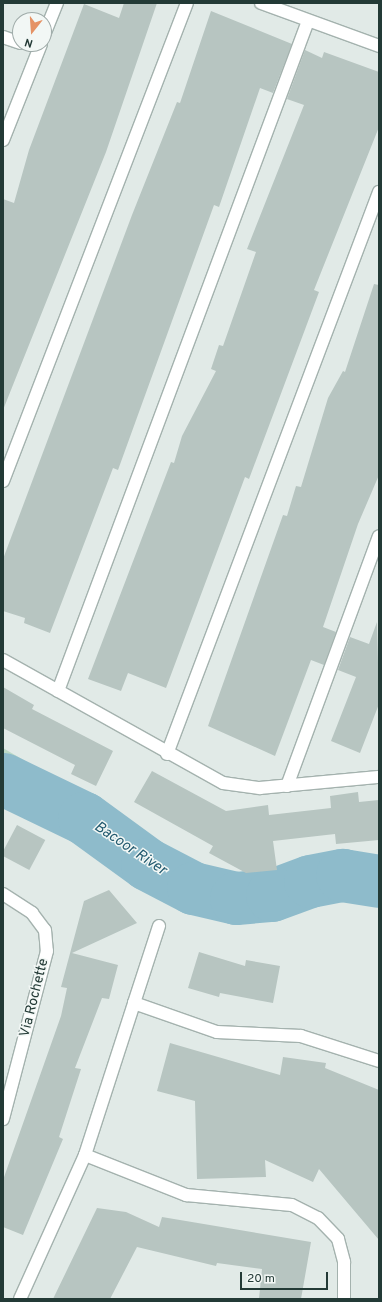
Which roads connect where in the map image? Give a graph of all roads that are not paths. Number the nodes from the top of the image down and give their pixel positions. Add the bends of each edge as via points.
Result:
1 (56, 3) edge
2 (187, 3) edge
3 (261, 3) edge
4 (52, 14) edge
5 (308, 21) junction
6 (379, 46) edge
7 (37, 52) edge
8 (3, 140) edge
9 (379, 192) edge
10 (3, 481) edge
11 (379, 536) edge
12 (3, 660) edge
13 (58, 691) junction
14 (167, 754) junction
15 (379, 777) edge
16 (287, 786) junction
17 (3, 894) edge
18 (159, 926) dead end
19 (134, 1003) junction
20 (379, 1061) edge
21 (3, 1119) edge
22 (85, 1155) junction
23 (20, 1299) edge
24 (344, 1299) edge

1 - 4 street
2 - 10 street
3 - 5 street
5 - 6 street
5 - 13 street
7 - 8 street
9 - 14 street
11 - 16 street
12 - 13 street
13 - 14 street
14 - 16 street via 223,783 242,788
15 - 16 street
17 - 21 street, Via Rochette via 32,913 45,930 47,951
18 - 19 street
19 - 20 street via 217,1032 301,1036
19 - 22 street
22 - 23 street
22 - 24 street via 186,1195 292,1205 318,1218 338,1239 344,1262

